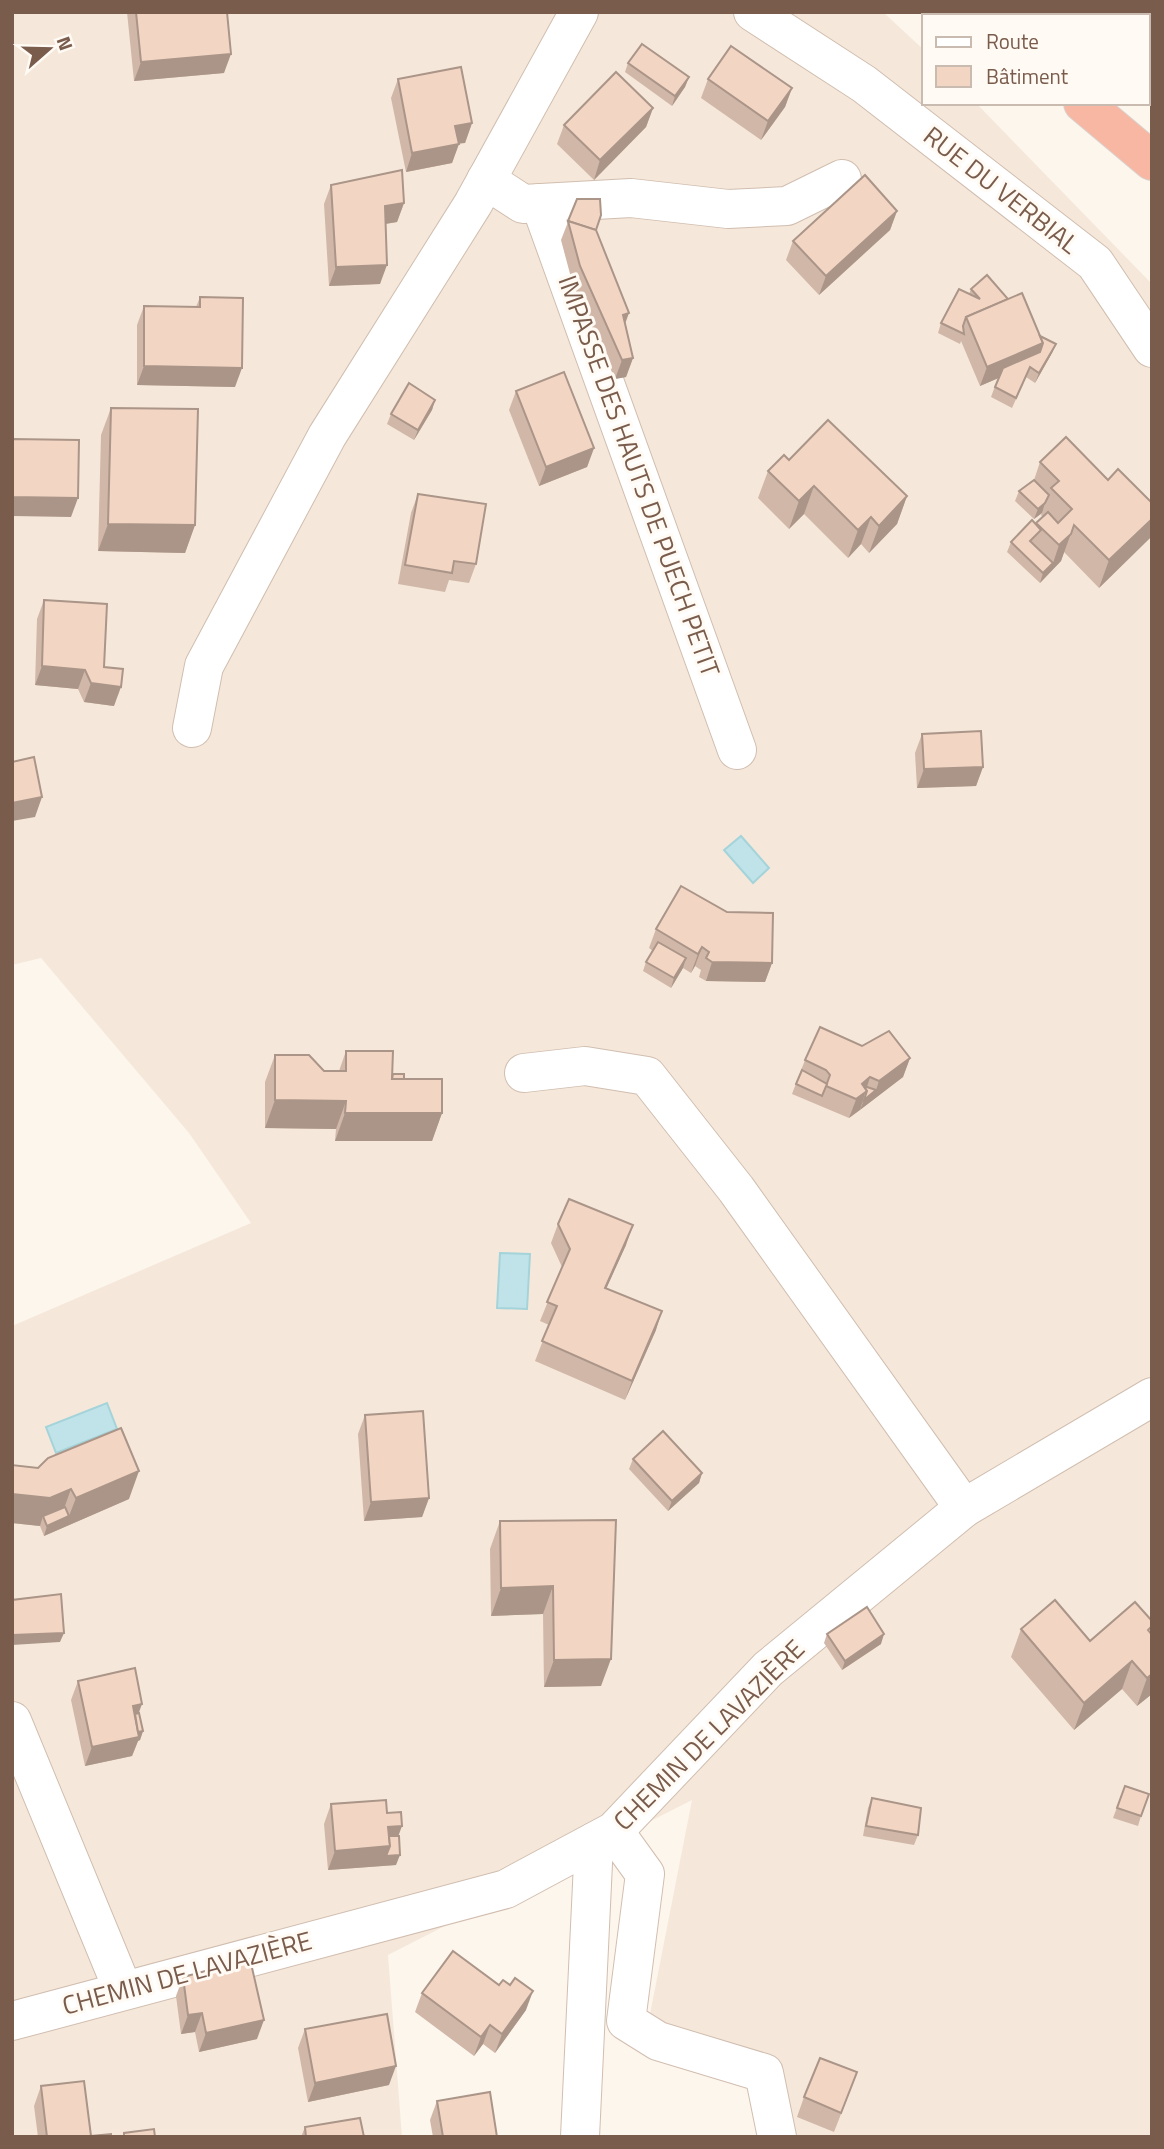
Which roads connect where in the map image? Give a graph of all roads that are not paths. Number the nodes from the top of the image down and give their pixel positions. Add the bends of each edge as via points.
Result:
1 (579, 12) edge
2 (753, 12) edge
3 (1085, 105) edge
4 (1152, 161) edge
5 (842, 178) dead end
6 (486, 180) junction
7 (540, 203) junction
8 (1152, 348) edge
9 (192, 728) dead end
10 (737, 750) dead end
11 (524, 1073) dead end
12 (1152, 1397) edge
13 (964, 1508) junction
14 (12, 1721) edge
15 (604, 1837) junction
16 (123, 1990) junction
17 (12, 2021) edge
18 (580, 2137) edge
19 (777, 2137) edge

1 - 6 street
2 - 8 street, RUE DU VERBIAL via 864,84 1095,264
3 - 4 highway
5 - 7 street via 787,206 728,209 631,198
6 - 7 street via 523,204
6 - 9 street via 327,436 204,666
7 - 10 street, IMPASSE DES HAUTS DE PUECH PETIT
11 - 13 street via 585,1066 647,1076 736,1189
12 - 13 street, CHEMIN DE LAVAZIÈRE
13 - 15 street, CHEMIN DE LAVAZIÈRE via 768,1669
14 - 16 street
15 - 16 street, CHEMIN DE LAVAZIÈRE via 506,1889
15 - 18 street
15 - 19 street via 645,1874 626,2021 658,2041 764,2073
16 - 17 street, CHEMIN DE LAVAZIÈRE

